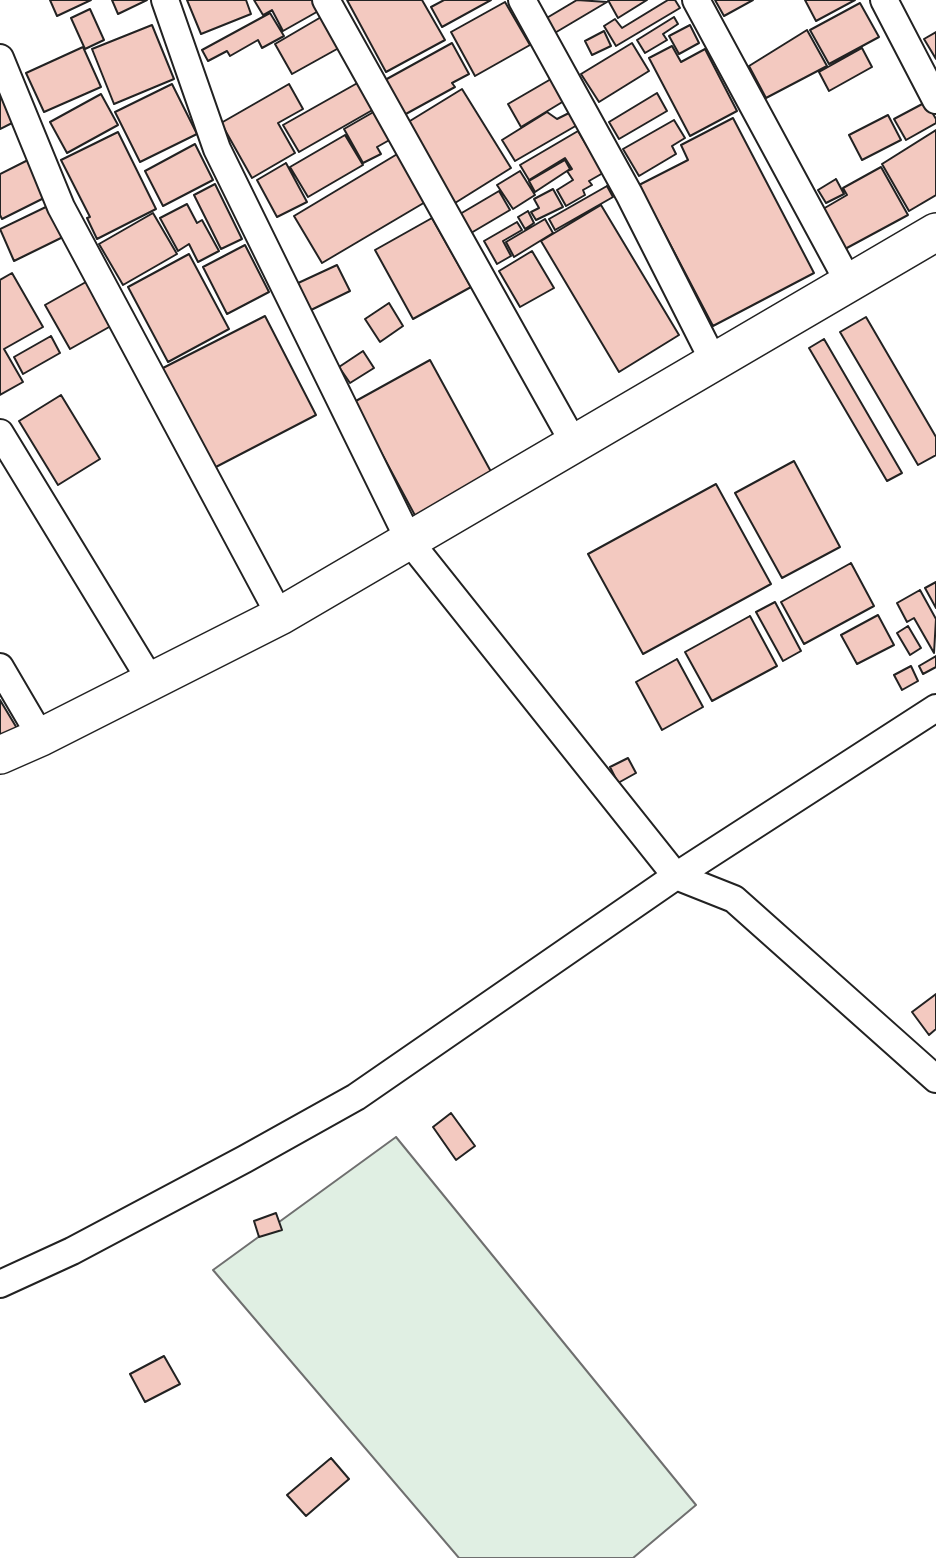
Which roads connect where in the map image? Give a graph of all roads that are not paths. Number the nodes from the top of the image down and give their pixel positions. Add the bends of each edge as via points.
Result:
1 (165, 0) edge
2 (326, 0) edge
3 (522, 0) edge
4 (696, 0) edge
5 (884, 0) edge
6 (0, 58) edge
7 (936, 100) edge
8 (936, 232) edge
9 (849, 283) junction
10 (715, 362) junction
11 (0, 433) edge
12 (575, 445) junction
13 (410, 542) junction
14 (280, 616) junction
15 (0, 667) edge
16 (151, 681) junction
17 (936, 708) edge
18 (41, 737) junction
19 (0, 755) edge
20 (676, 876) junction
21 (936, 1079) edge
22 (0, 1284) edge

1 - 13 street via 217,149
2 - 12 street
3 - 10 street
4 - 9 street
5 - 7 street
6 - 14 street via 61,207
8 - 9 street
9 - 10 street
10 - 12 street
11 - 16 street
12 - 13 street
13 - 14 street
13 - 20 street
14 - 16 street
15 - 18 street
16 - 18 street
17 - 20 street
18 - 19 street
20 - 21 street via 734,899
20 - 22 street via 356,1097 72,1251

